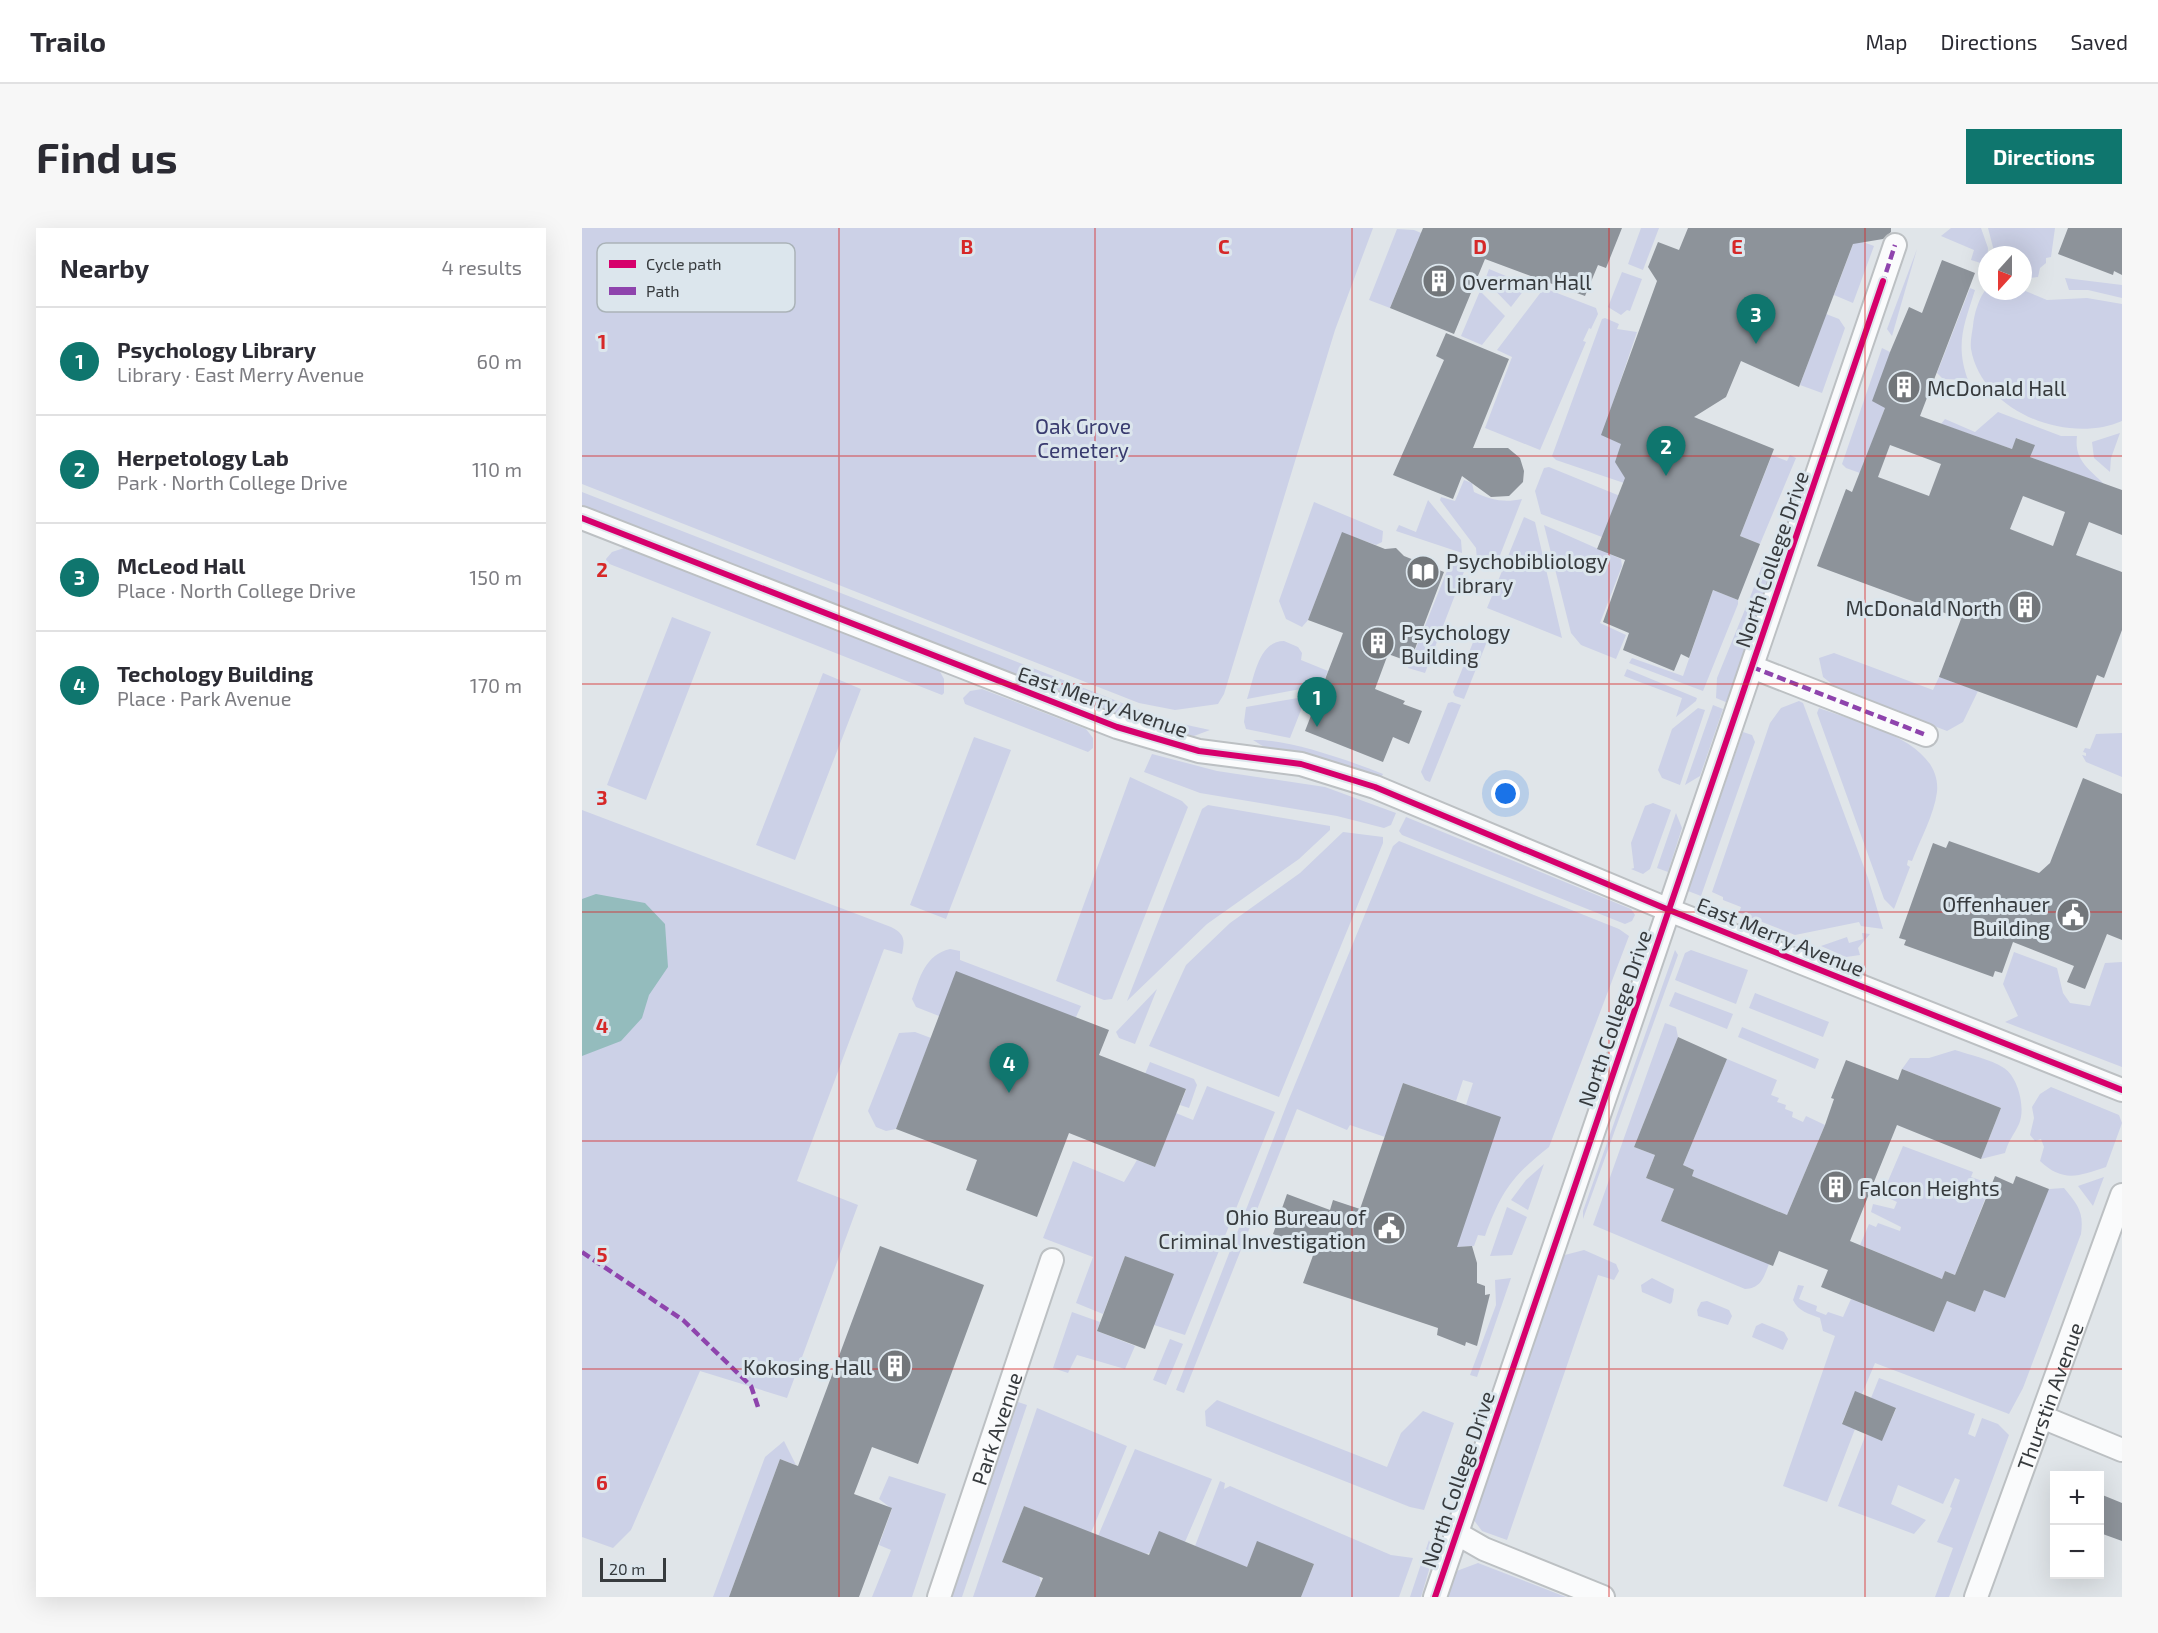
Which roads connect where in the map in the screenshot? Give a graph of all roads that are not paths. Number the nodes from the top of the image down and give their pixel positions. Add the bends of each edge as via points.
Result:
1 (1896, 245) dead end
2 (582, 518) edge
3 (1752, 667) junction
4 (1926, 735) dead end
5 (1669, 910) junction
6 (2122, 1090) edge
7 (2122, 1195) edge
8 (1052, 1260) dead end
9 (2042, 1417) junction
10 (2122, 1450) edge
11 (1456, 1533) junction
12 (939, 1597) edge
13 (1435, 1597) edge
14 (1603, 1597) edge
15 (1976, 1597) edge

1 - 3 street, North College Drive
2 - 5 street, East Merry Avenue via 1059,707 1199,751 1301,765 1375,787
3 - 4 street
3 - 5 street, North College Drive
5 - 6 street, East Merry Avenue
5 - 11 street, North College Drive
7 - 9 street, Thurstin Avenue
8 - 12 street, Park Avenue
9 - 10 street
9 - 15 street, Thurstin Avenue
11 - 13 street, North College Drive
11 - 14 street via 1484,1549

